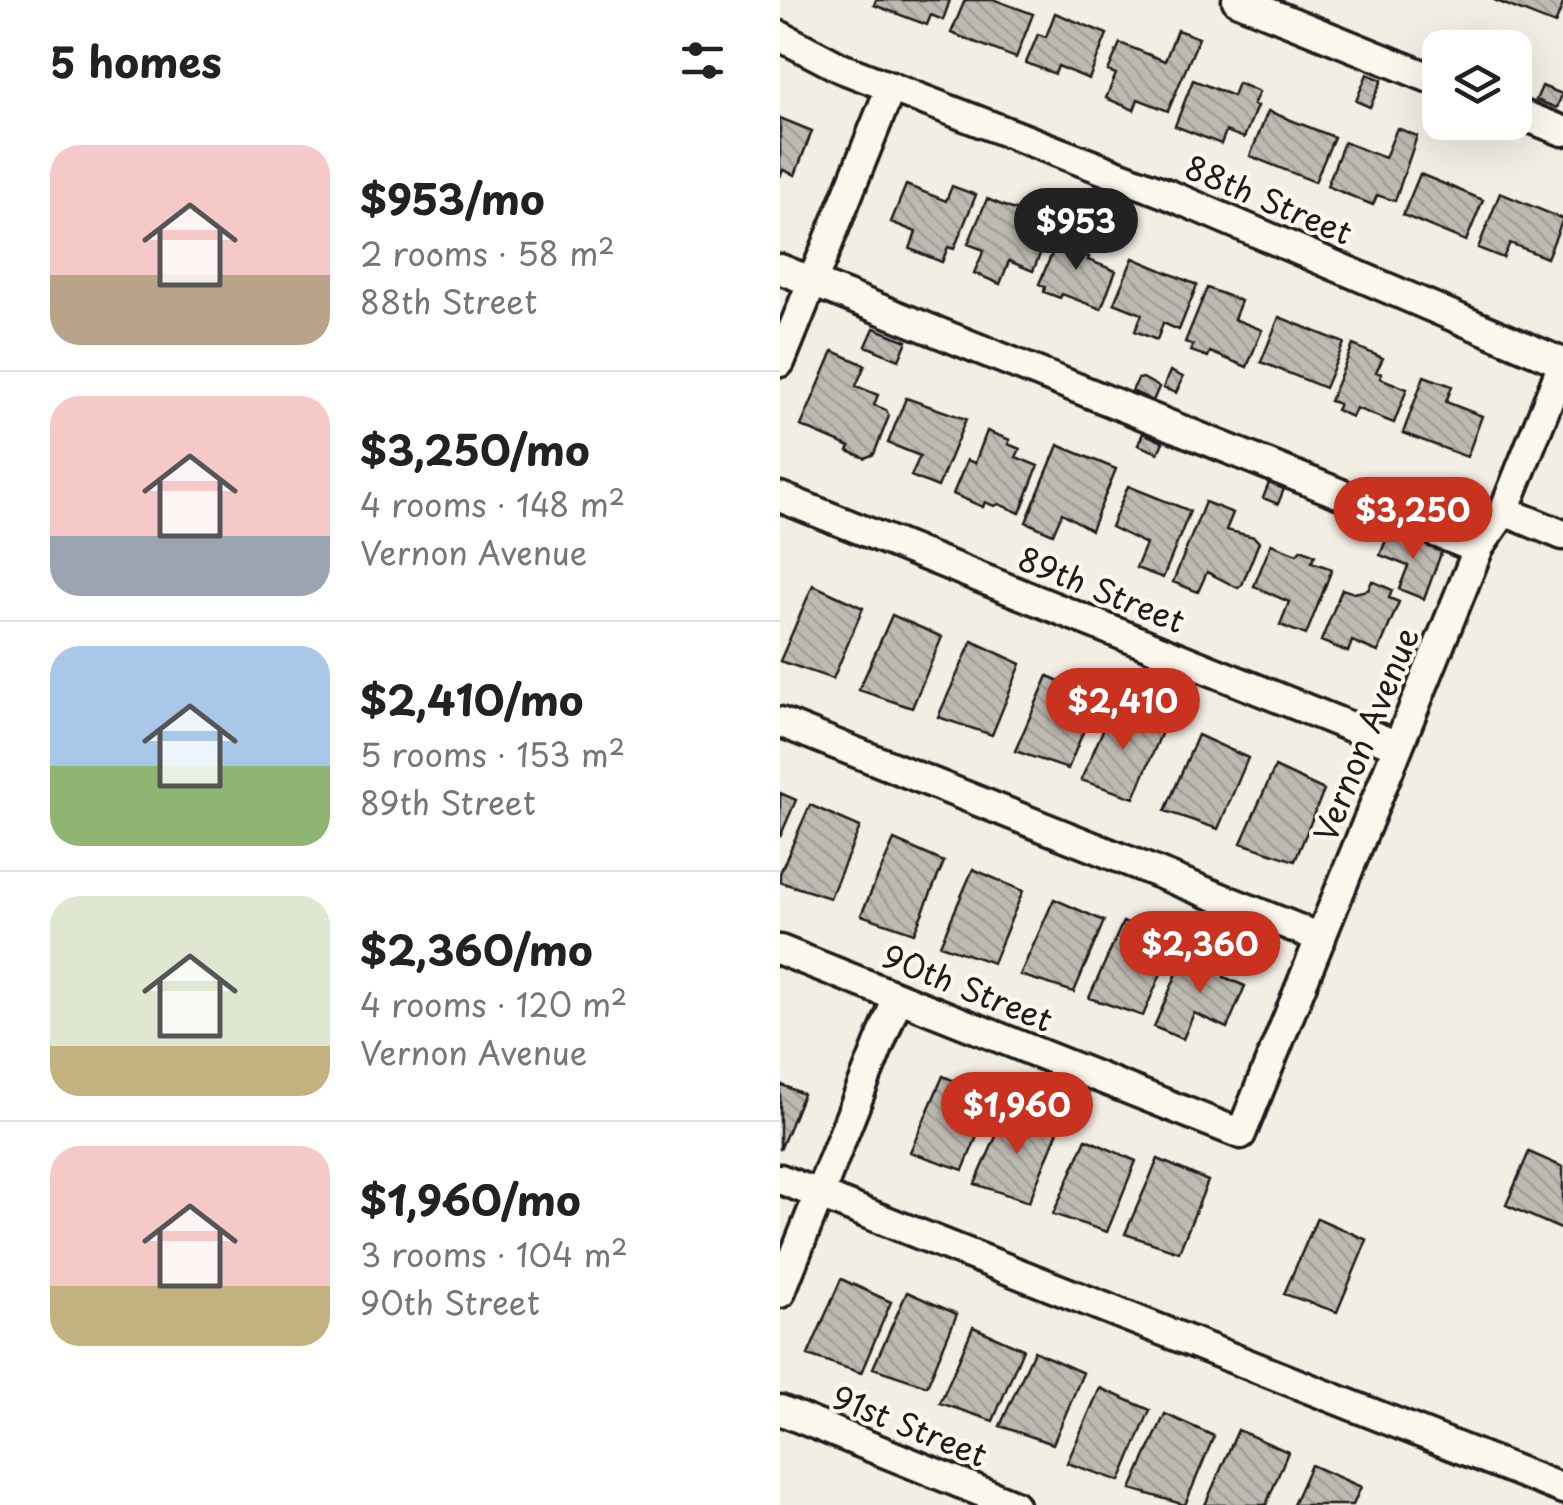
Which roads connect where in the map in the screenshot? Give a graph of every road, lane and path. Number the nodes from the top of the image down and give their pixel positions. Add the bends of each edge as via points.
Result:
1 (1236, 0) edge
2 (780, 36) edge
3 (1422, 75) edge
4 (891, 87) junction
5 (1532, 119) edge
6 (1563, 131) edge
7 (780, 269) edge
8 (812, 283) junction
9 (780, 362) edge
10 (1563, 364) edge
11 (780, 497) edge
12 (1504, 512) junction
13 (1563, 536) edge
14 (1478, 549) junction
15 (780, 722) edge
16 (1398, 746) junction
17 (1320, 938) junction
18 (780, 950) edge
19 (898, 997) junction
20 (1240, 1134) joint
21 (780, 1179) edge
22 (820, 1195) junction
23 (780, 1293) edge
24 (780, 1410) edge
25 (1563, 1489) edge
26 (1014, 1505) edge

1 - 3 street
2 - 4 street, 88th Street
4 - 8 street
4 - 10 street, 88th Street via 1167,194
5 - 6 street
7 - 8 street
8 - 9 street
8 - 14 street
10 - 12 street, Vernon Avenue
11 - 16 street, 89th Street
12 - 13 street
12 - 14 street, Vernon Avenue
14 - 16 street, Vernon Avenue
15 - 17 street
16 - 17 street, Vernon Avenue
17 - 20 street, Vernon Avenue
18 - 19 street, 90th Street
19 - 20 street, 90th Street
19 - 22 street
21 - 22 street
22 - 23 street
22 - 25 street
24 - 26 street, 91st Street

